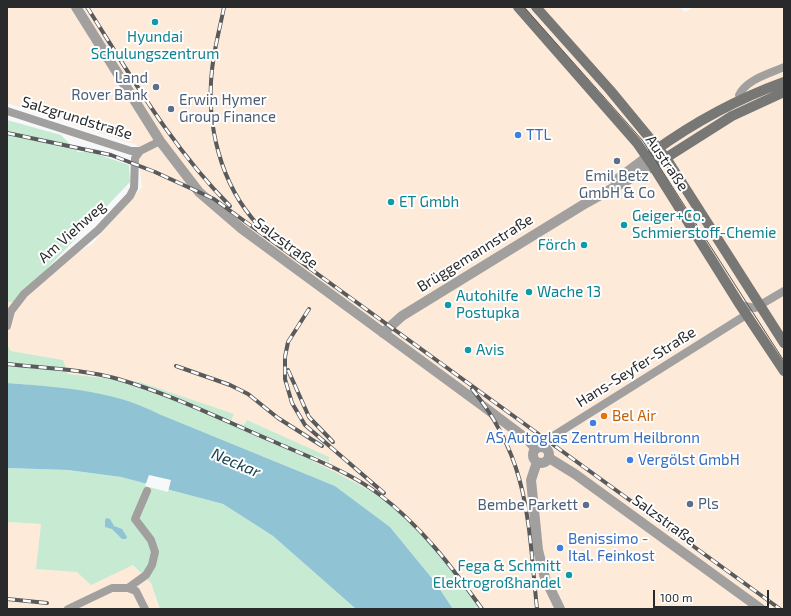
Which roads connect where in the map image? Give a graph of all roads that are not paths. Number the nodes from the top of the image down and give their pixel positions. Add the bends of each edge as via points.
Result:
1 (76, 7) edge
2 (518, 7) edge
3 (536, 7) edge
4 (784, 67) edge
5 (784, 82) edge
6 (784, 92) edge
7 (741, 99) junction
8 (7, 111) edge
9 (160, 141) junction
10 (658, 149) junction
11 (140, 151) junction
12 (647, 157) junction
13 (666, 158) junction
14 (653, 166) junction
15 (586, 203) junction
16 (784, 291) edge
17 (740, 305) junction
18 (761, 306) junction
19 (746, 314) junction
20 (7, 326) edge
21 (383, 333) junction
22 (784, 343) edge
23 (784, 371) edge
24 (540, 448) junction
25 (549, 458) junction
26 (537, 462) junction
27 (147, 491) dead end
28 (128, 588) junction
29 (68, 609) edge
30 (145, 609) edge
31 (560, 609) edge
32 (761, 609) edge

1 - 9 street, Salzstraße
2 - 12 main road, Austraße
3 - 10 main road, Austraße via 610,90
4 - 7 street via 746,86 740,95
5 - 7 main road, Brüggemannstraße
6 - 13 main road, Brüggemannstraße via 732,116
7 - 10 main road, Brüggemannstraße
8 - 11 street, Salzgrundstraße via 131,151
9 - 11 street, Salzgrundstraße
9 - 21 street, Salzstraße via 184,175 216,208
10 - 12 main road, Brüggemannstraße
10 - 13 main road, Austraße
11 - 20 street, Am Viehweg via 135,158 134,188 130,196 98,230 24,294 11,312
12 - 14 main road, Austraße
12 - 15 street, Brüggemannstraße
13 - 14 main road, Brüggemannstraße
13 - 18 main road, Austraße
14 - 15 street, Brüggemannstraße
14 - 17 main road, Austraße
15 - 21 street, Brüggemannstraße via 402,316
16 - 18 street
17 - 18 street via 750,308
17 - 19 main road, Austraße
18 - 22 main road, Austraße
19 - 23 main road, Austraße
19 - 24 street, Hans-Seyfer-Straße via 550,438
21 - 24 street, Salzstraße
24 - 25 street via 548,450
24 - 26 street via 534,456
25 - 26 street
25 - 32 street, Salzstraße via 575,474
26 - 31 street via 531,480 538,550 545,578
27 - 28 street via 136,519 151,540 155,552 152,565 146,574
28 - 29 street via 112,588
28 - 30 street via 136,591

